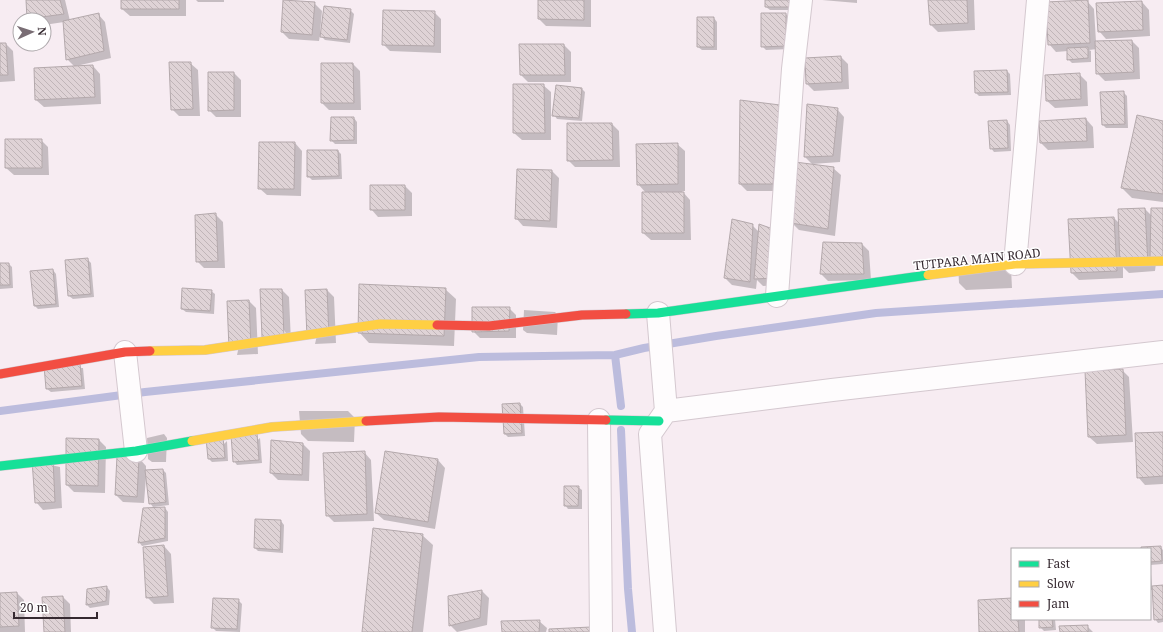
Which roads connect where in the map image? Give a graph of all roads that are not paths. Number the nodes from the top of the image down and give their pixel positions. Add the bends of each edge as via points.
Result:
1 (800, 0) edge
2 (1038, 0) edge
3 (1163, 261) edge
4 (1015, 264) junction
5 (777, 296) junction
6 (658, 313) junction
7 (125, 352) junction
8 (1163, 352) edge
9 (0, 374) edge
10 (662, 416) junction
11 (599, 420) junction
12 (136, 451) junction
13 (0, 466) edge
14 (601, 632) edge
15 (665, 632) edge

1 - 5 street
2 - 4 street
3 - 4 street, TUTPARA MAIN ROAD
4 - 5 street, TUTPARA MAIN ROAD
5 - 6 street, TUTPARA MAIN ROAD
6 - 7 street, TUTPARA MAIN ROAD via 582,315 489,326 380,324 205,350
6 - 10 street
7 - 9 street, TUTPARA MAIN ROAD
7 - 12 street
8 - 10 street via 832,390
10 - 11 street
10 - 15 street via 650,434
11 - 12 street via 439,417 272,427
11 - 14 street
12 - 13 street

